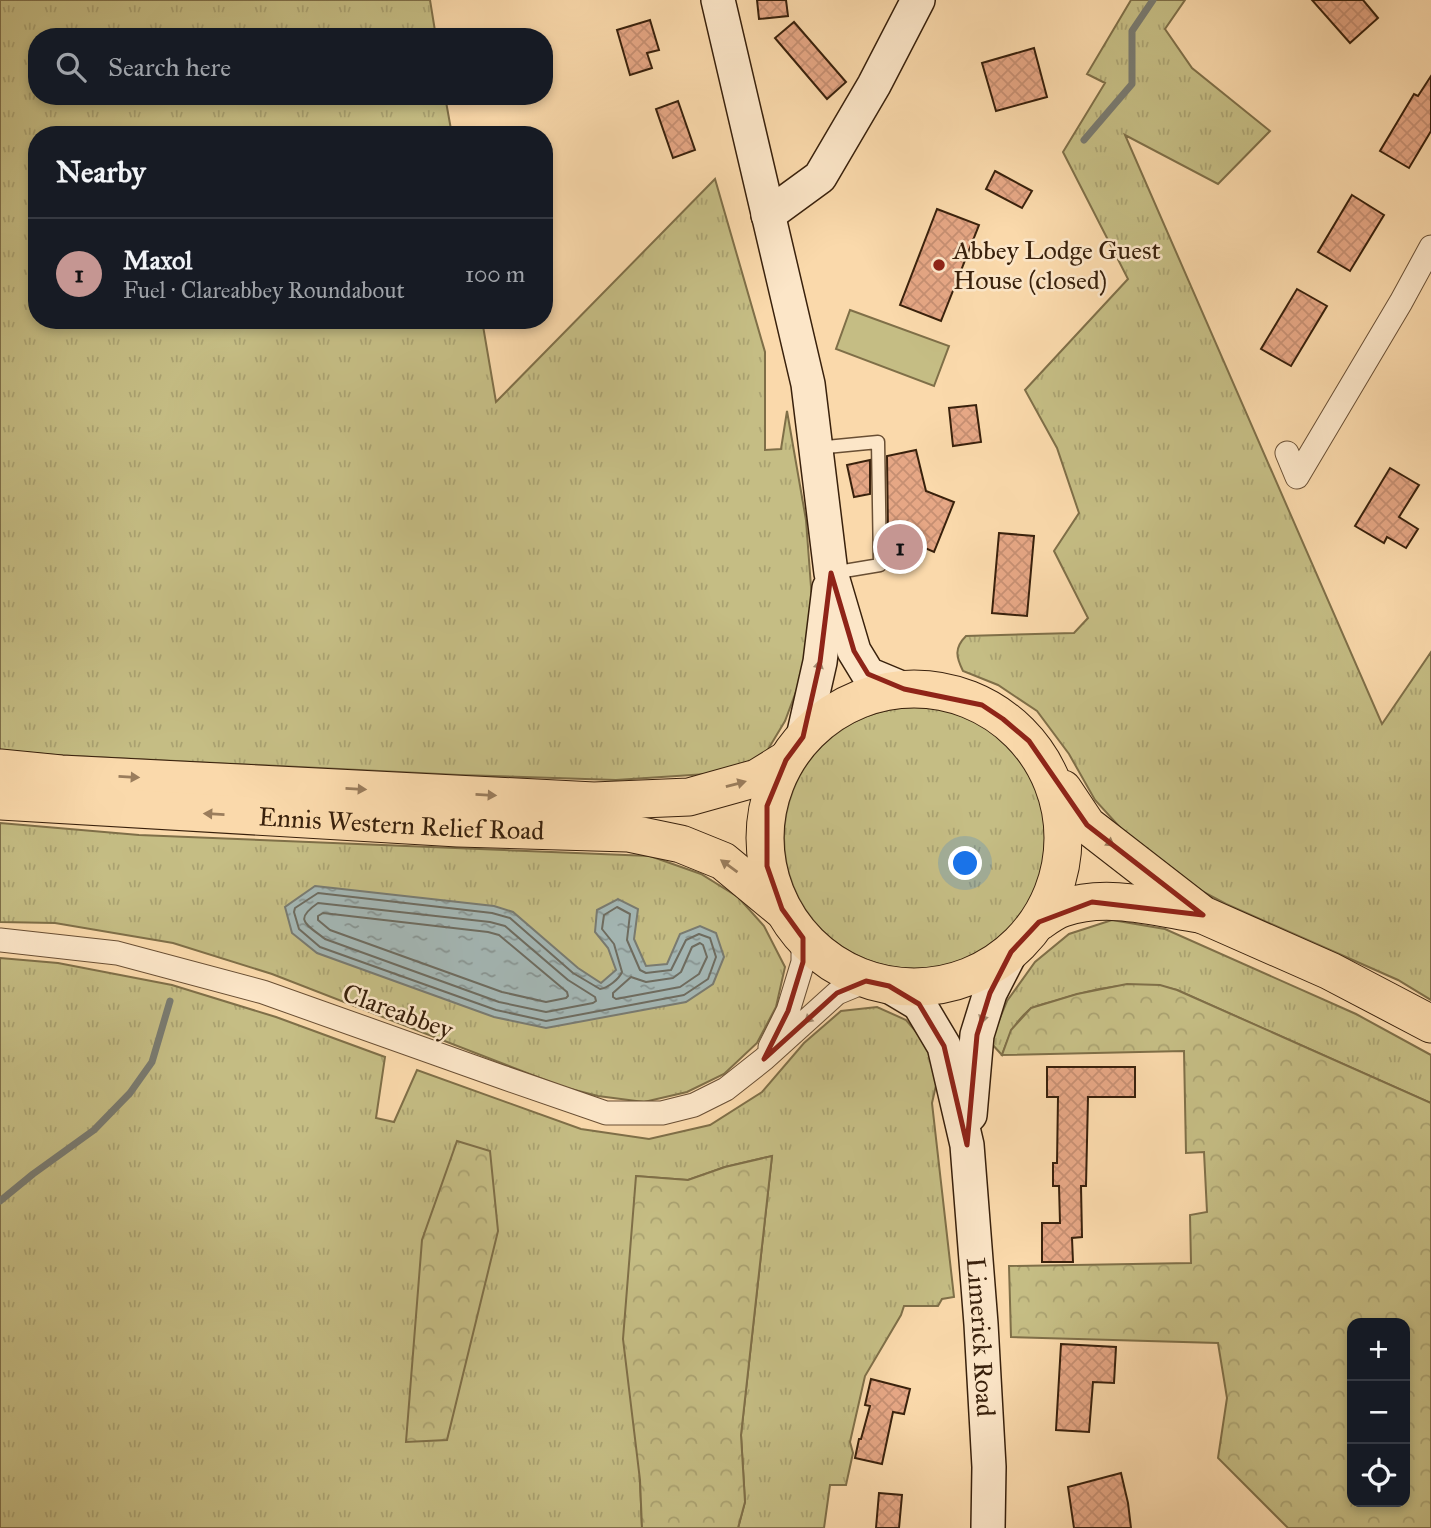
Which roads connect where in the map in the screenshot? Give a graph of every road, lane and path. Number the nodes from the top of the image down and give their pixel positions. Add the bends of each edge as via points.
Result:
1 (718, 0) edge
2 (918, 0) edge
3 (768, 215) junction
4 (1431, 247) edge
5 (816, 448) junction
6 (1287, 453) dead end
7 (831, 573) junction
8 (904, 690) junction
9 (794, 748) junction
10 (0, 768) edge
11 (1049, 768) junction
12 (0, 801) edge
13 (782, 909) junction
14 (1203, 915) junction
15 (1039, 922) junction
16 (803, 938) junction
17 (0, 940) edge
18 (1011, 952) junction
19 (877, 983) junction
20 (1431, 1024) edge
21 (764, 1059) junction
22 (967, 1145) junction
23 (988, 1528) edge

1 - 3 main road
2 - 3 main road via 820,177
3 - 5 main road via 808,384
4 - 6 street via 1297,477
5 - 7 main road
5 - 7 lane via 878,442 880,565
7 - 8 main road via 861,663 868,674
9 -> 7 main road via 820,662
8 - 9 main road, Ennis Western Relief Road via 844,709
8 - 11 main road via 945,693 982,705 1029,741
10 -> 9 main road, Ennis Western Relief Road via 594,800 689,797 758,778
9 - 13 main road via 767,806 764,836 767,866
11 -> 14 main road via 1087,825
11 - 15 main road via 1061,799 1066,832 1063,866
13 -> 12 main road, Ennis Western Relief Road via 723,861 681,844 628,833 458,828
13 - 16 main road
14 - 15 main road via 1092,901 1060,909
14 - 20 main road via 1330,971
15 - 18 main road
16 - 19 main road via 834,962
16 - 21 street, Clareabbey via 803,962 788,1011
17 - 21 street, Clareabbey via 117,953 263,992 606,1113 662,1113 694,1105 726,1089
18 - 19 main road via 938,984
18 -> 22 main road via 990,993 977,1035
19 -> 21 street, Clareabbey via 837,993
19 - 22 main road via 919,1004 944,1046
22 - 23 main road, Limerick Road via 989,1454

